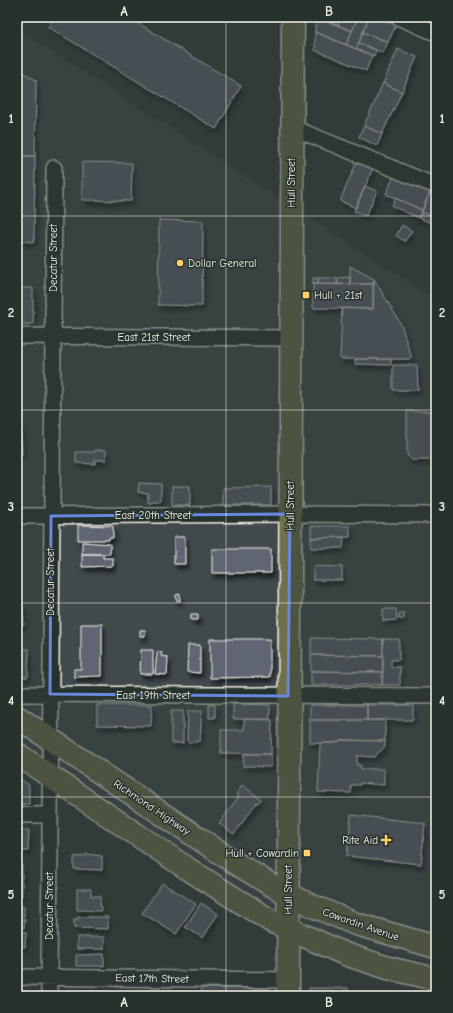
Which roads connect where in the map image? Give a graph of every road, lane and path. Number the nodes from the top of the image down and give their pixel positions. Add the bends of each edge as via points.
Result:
1 (293, 17) edge
2 (398, 17) edge
3 (436, 33) edge
4 (291, 127) junction
5 (54, 168) dead end
6 (436, 186) edge
7 (17, 336) edge
8 (52, 336) junction
9 (291, 338) junction
10 (290, 514) junction
11 (436, 515) edge
12 (17, 516) edge
13 (51, 516) junction
14 (17, 694) edge
15 (50, 694) junction
16 (288, 696) junction
17 (436, 696) edge
18 (17, 717) edge
19 (50, 739) junction
20 (17, 754) edge
21 (50, 776) junction
22 (17, 815) edge
23 (49, 816) junction
24 (288, 894) junction
25 (288, 929) junction
26 (436, 947) edge
27 (17, 977) edge
28 (49, 977) junction
29 (436, 979) edge
30 (288, 988) edge
31 (48, 996) edge

1 - 4 main road, Hull Street
2 - 3 street
4 - 6 street
4 - 9 main road, Hull Street
5 - 8 street, Decatur Street
7 - 8 street, East 21st Street
8 - 9 street, East 21st Street
8 - 13 street, Decatur Street
9 - 10 main road, Hull Street
10 - 11 street, East 20th Street
10 - 13 street, East 20th Street
10 - 16 main road, Hull Street
12 - 13 street, East 20th Street
13 - 15 street, Decatur Street
14 - 15 street, East 19th Street
15 - 16 street, East 19th Street
15 - 19 street, Decatur Street
16 - 17 street, East 19th Street
16 - 24 main road, Hull Street
18 - 19 main road, Richmond Highway
19 - 21 street, Decatur Street
19 - 24 main road, Richmond Highway via 234,862
20 - 21 main road
21 - 23 street, Decatur Street
21 - 25 main road via 226,894
22 - 23 street
23 - 28 street, Decatur Street
24 - 25 main road, Hull Street
24 - 26 main road, Cowardin Avenue via 356,924
25 - 29 main road via 319,944 368,962
25 - 30 main road, Hull Street
27 - 28 street, East 17th Street
28 - 30 street, East 17th Street
28 - 31 street, Decatur Street

